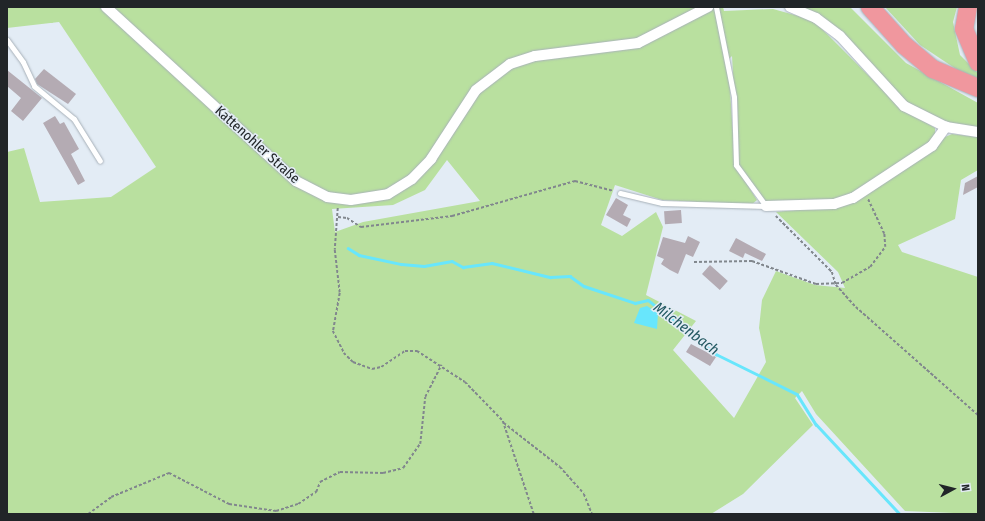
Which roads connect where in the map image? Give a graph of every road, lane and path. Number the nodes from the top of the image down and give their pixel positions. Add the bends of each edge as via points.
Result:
1 (106, 7) edge
2 (708, 7) edge
3 (716, 7) edge
4 (790, 7) edge
5 (870, 7) edge
6 (968, 7) edge
7 (7, 40) edge
8 (978, 62) edge
9 (978, 88) edge
10 (946, 127) junction
11 (978, 132) edge
12 (100, 160) dead end
13 (866, 189) junction
14 (620, 193) joint
15 (766, 206) junction
16 (694, 262) dead end
17 (836, 285) junction
18 (441, 365) junction
19 (978, 415) edge
20 (503, 421) junction
21 (88, 514) edge
22 (534, 514) edge
23 (592, 514) edge

1 - 2 street, Kattenohler Straße via 296,181 327,197 351,200 388,194 412,179 431,159 476,90 510,64 535,56 638,43
3 - 15 lane via 734,97 736,165
4 - 10 street via 816,18 840,36 904,106
5 - 9 highway via 904,45 933,69
6 - 8 highway via 964,30
7 - 12 lane via 23,62 34,86 71,116
10 - 11 street
10 - 13 street via 932,146
13 - 15 street via 834,204
13 - 17 path via 869,203 884,234 885,247 870,267
14 - 15 lane via 662,203
14 - 18 path via 575,181 452,216 361,227 348,218 338,217 335,250 340,293 333,331 344,353 353,362 372,369 406,351 417,351
15 - 17 path via 832,272
16 - 17 path via 752,261 816,284
17 - 19 path
18 - 20 path via 465,382
18 - 21 path via 425,397 420,444 403,468 382,473 340,472 320,482 316,492 298,504 276,511 229,504 169,473 111,497
20 - 22 path
20 - 23 path via 560,468 584,494

